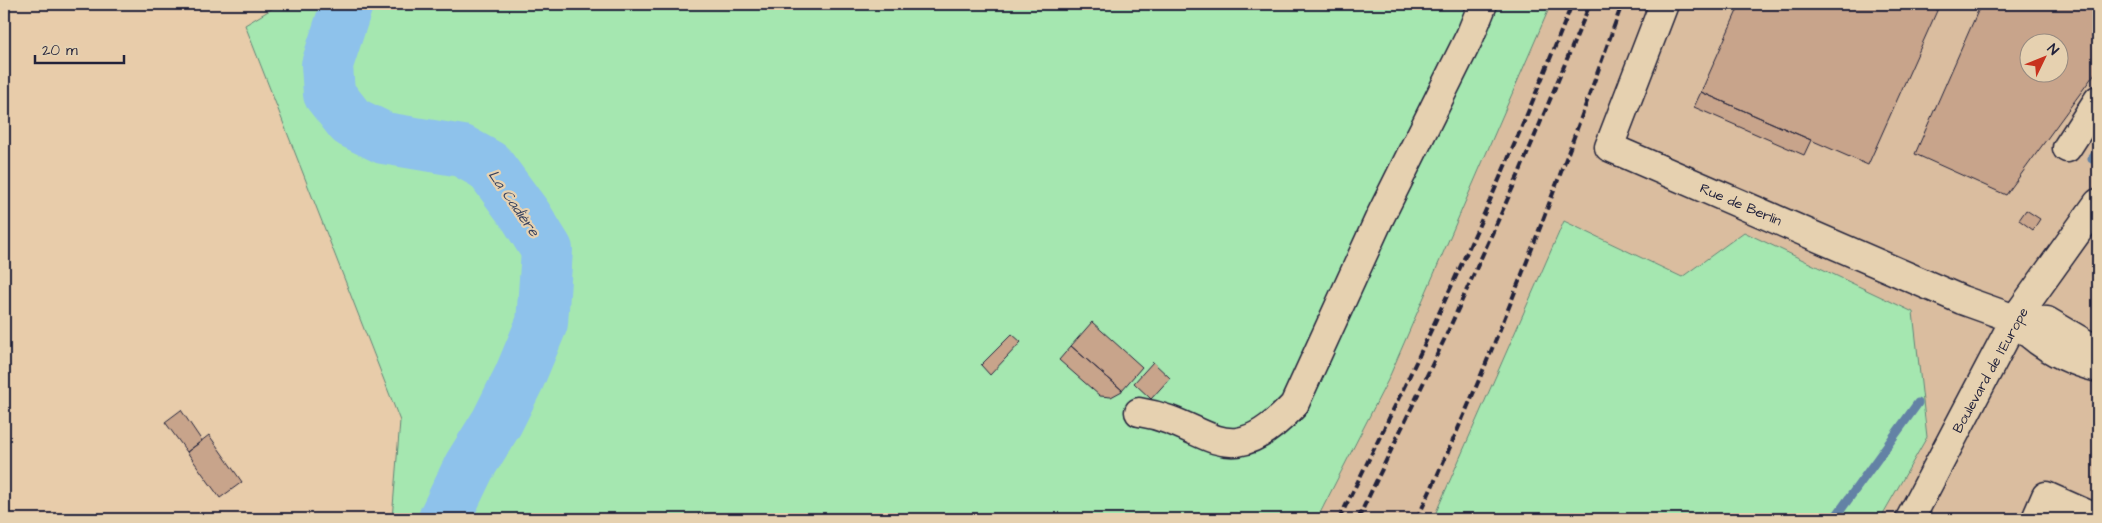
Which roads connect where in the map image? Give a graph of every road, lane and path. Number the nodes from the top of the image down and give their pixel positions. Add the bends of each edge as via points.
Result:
1 (1484, 4) edge
2 (1664, 4) edge
3 (2098, 100) edge
4 (2067, 148) dead end
5 (2098, 204) edge
6 (2015, 319) junction
7 (2098, 351) edge
8 (2098, 368) edge
9 (1138, 412) dead end
10 (1910, 519) edge
11 (2036, 519) edge
12 (2098, 519) edge

1 - 9 street via 1380,217 1294,405 1277,423 1255,438 1236,443 1216,441 1154,414
2 - 6 street, Rue de Berlin via 1609,147 1962,300
3 - 4 street
5 - 6 street, Boulevard de l'Europe
6 - 7 street, Rue de Berlin via 2047,321
6 - 8 street, Rue de Berlin via 2037,341 2070,359
6 - 10 street, Boulevard de l'Europe
11 - 12 street via 2046,496

